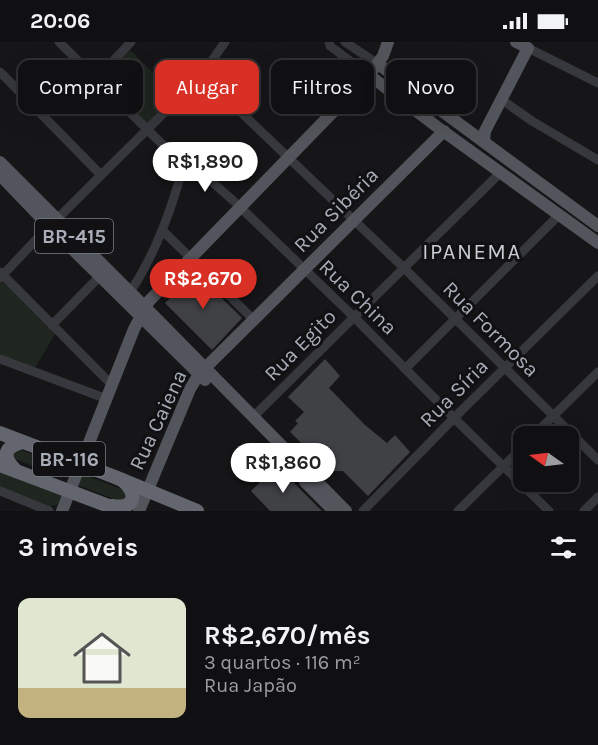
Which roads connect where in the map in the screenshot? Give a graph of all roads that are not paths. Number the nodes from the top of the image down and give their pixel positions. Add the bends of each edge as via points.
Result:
1 (59, 42) edge
2 (131, 42) edge
3 (225, 42) edge
4 (328, 42) edge
5 (345, 42) edge
6 (388, 42) edge
7 (516, 42) edge
8 (528, 48) junction
9 (77, 60) edge
10 (114, 60) edge
11 (212, 60) edge
12 (349, 60) edge
13 (378, 64) junction
14 (374, 69) edge
15 (386, 70) edge
16 (0, 72) edge
17 (374, 79) edge
18 (598, 83) edge
19 (502, 100) junction
20 (494, 113) junction
21 (132, 114) edge
22 (162, 114) edge
23 (243, 114) edge
24 (330, 114) edge
25 (442, 114) edge
26 (445, 114) edge
27 (147, 129) junction
28 (444, 130) junction
29 (471, 132) junction
30 (493, 148) junction
31 (288, 157) junction
32 (185, 159) junction
33 (598, 160) edge
34 (0, 162) edge
35 (493, 166) junction
36 (0, 175) edge
37 (101, 175) junction
38 (240, 207) junction
39 (559, 215) junction
40 (354, 220) junction
41 (53, 222) junction
42 (598, 226) edge
43 (163, 231) junction
44 (598, 243) edge
45 (191, 259) junction
46 (404, 268) junction
47 (304, 269) junction
48 (1, 275) edge
49 (100, 276) junction
50 (598, 276) edge
51 (130, 292) junction
52 (141, 310) junction
53 (354, 317) junction
54 (254, 319) junction
55 (455, 319) junction
56 (52, 325) junction
57 (0, 359) edge
58 (505, 368) junction
59 (405, 369) junction
60 (202, 371) junction
61 (598, 372) edge
62 (112, 385) junction
63 (106, 399) junction
64 (553, 416) junction
65 (253, 417) junction
66 (454, 418) junction
67 (543, 426) edge
68 (0, 433) edge
69 (23, 442) junction
70 (513, 456) edge
71 (598, 460) edge
72 (81, 464) junction
73 (0, 465) edge
74 (503, 466) junction
75 (16, 471) junction
76 (115, 477) junction
77 (0, 491) edge
78 (70, 492) junction
79 (146, 493) junction
80 (598, 497) edge
81 (122, 509) edge
82 (50, 511) edge
83 (62, 511) edge
84 (139, 511) edge
85 (197, 511) edge
86 (334, 511) edge
87 (346, 511) edge
88 (363, 511) edge
89 (458, 511) edge
90 (549, 511) edge
91 (584, 511) edge

1 - 9 street, Rua China
2 - 10 street
3 - 11 street
4 - 12 street
5 - 13 street
6 - 13 main road
7 - 8 main road
8 - 18 street
8 - 19 main road
13 - 14 main road
13 - 15 main road
16 - 37 street
17 - 28 main road
19 - 20 main road
19 - 33 street
20 - 29 main road
20 - 30 main road via 485,131
21 - 27 street, Rua China
22 - 27 street
23 - 31 street, Rua Formosa
24 - 31 main road
25 - 28 main road
26 - 29 main road
27 - 32 street, Rua China
27 - 37 street
28 - 29 main road
28 - 35 main road
28 - 40 main road, Rua Sibéria
29 - 30 main road
30 - 35 main road
30 - 42 main road
31 - 38 main road
31 - 40 street, Rua Formosa
32 - 38 street, Rua China
32 - 43 street
34 - 41 main road, BR-415
35 - 39 main road
35 - 46 street, Rua Egito
36 - 41 main road
37 - 41 street
38 - 45 main road
38 - 47 street, Rua China
39 - 44 main road
39 - 55 street
40 - 46 street, Rua Formosa
40 - 47 main road, Rua Sibéria
41 - 48 street
41 - 49 main road
41 - 51 main road, BR-415
43 - 45 street
43 - 51 street
45 - 52 main road
45 - 54 street
46 - 53 street, Rua Egito
46 - 55 street, Rua Formosa
47 - 53 street, Rua China
47 - 54 main road, Rua Sibéria
48 - 56 street
49 - 52 main road
49 - 56 street
50 - 58 street, Rua Síria
51 - 52 main road, BR-415
52 - 60 main road
52 - 62 main road
53 - 59 street, Rua China
53 - 65 street, Rua Egito
54 - 60 main road, Rua Sibéria
55 - 58 street, Rua Formosa
55 - 59 street
56 - 62 street
57 - 63 street
58 - 64 street, Rua Formosa
58 - 66 street, Rua Síria
59 - 66 street, Rua China
60 - 65 main road
60 - 79 main road, Rua Caiena via 190,389
60 - 86 main road
61 - 64 street
62 - 63 main road
63 - 72 main road
64 - 67 street
64 - 71 street, Rua Formosa
65 - 87 main road
66 - 74 street, Rua China
66 - 88 street, Rua Síria
68 - 69 highway, BR-116
69 - 72 highway, BR-116
69 - 75 highway via 7,451 6,458
70 - 74 street
72 - 76 highway, BR-116
72 - 78 main road
73 - 75 highway, BR-116
74 - 89 street
74 - 90 street, Rua China
75 - 78 highway, BR-116
76 - 79 highway, BR-116
76 - 81 highway via 132,492 132,499
77 - 82 street
78 - 81 highway, BR-116
78 - 83 main road
79 - 81 highway via 138,504
79 - 84 main road, Rua Caiena
79 - 85 highway, BR-116
80 - 91 street

